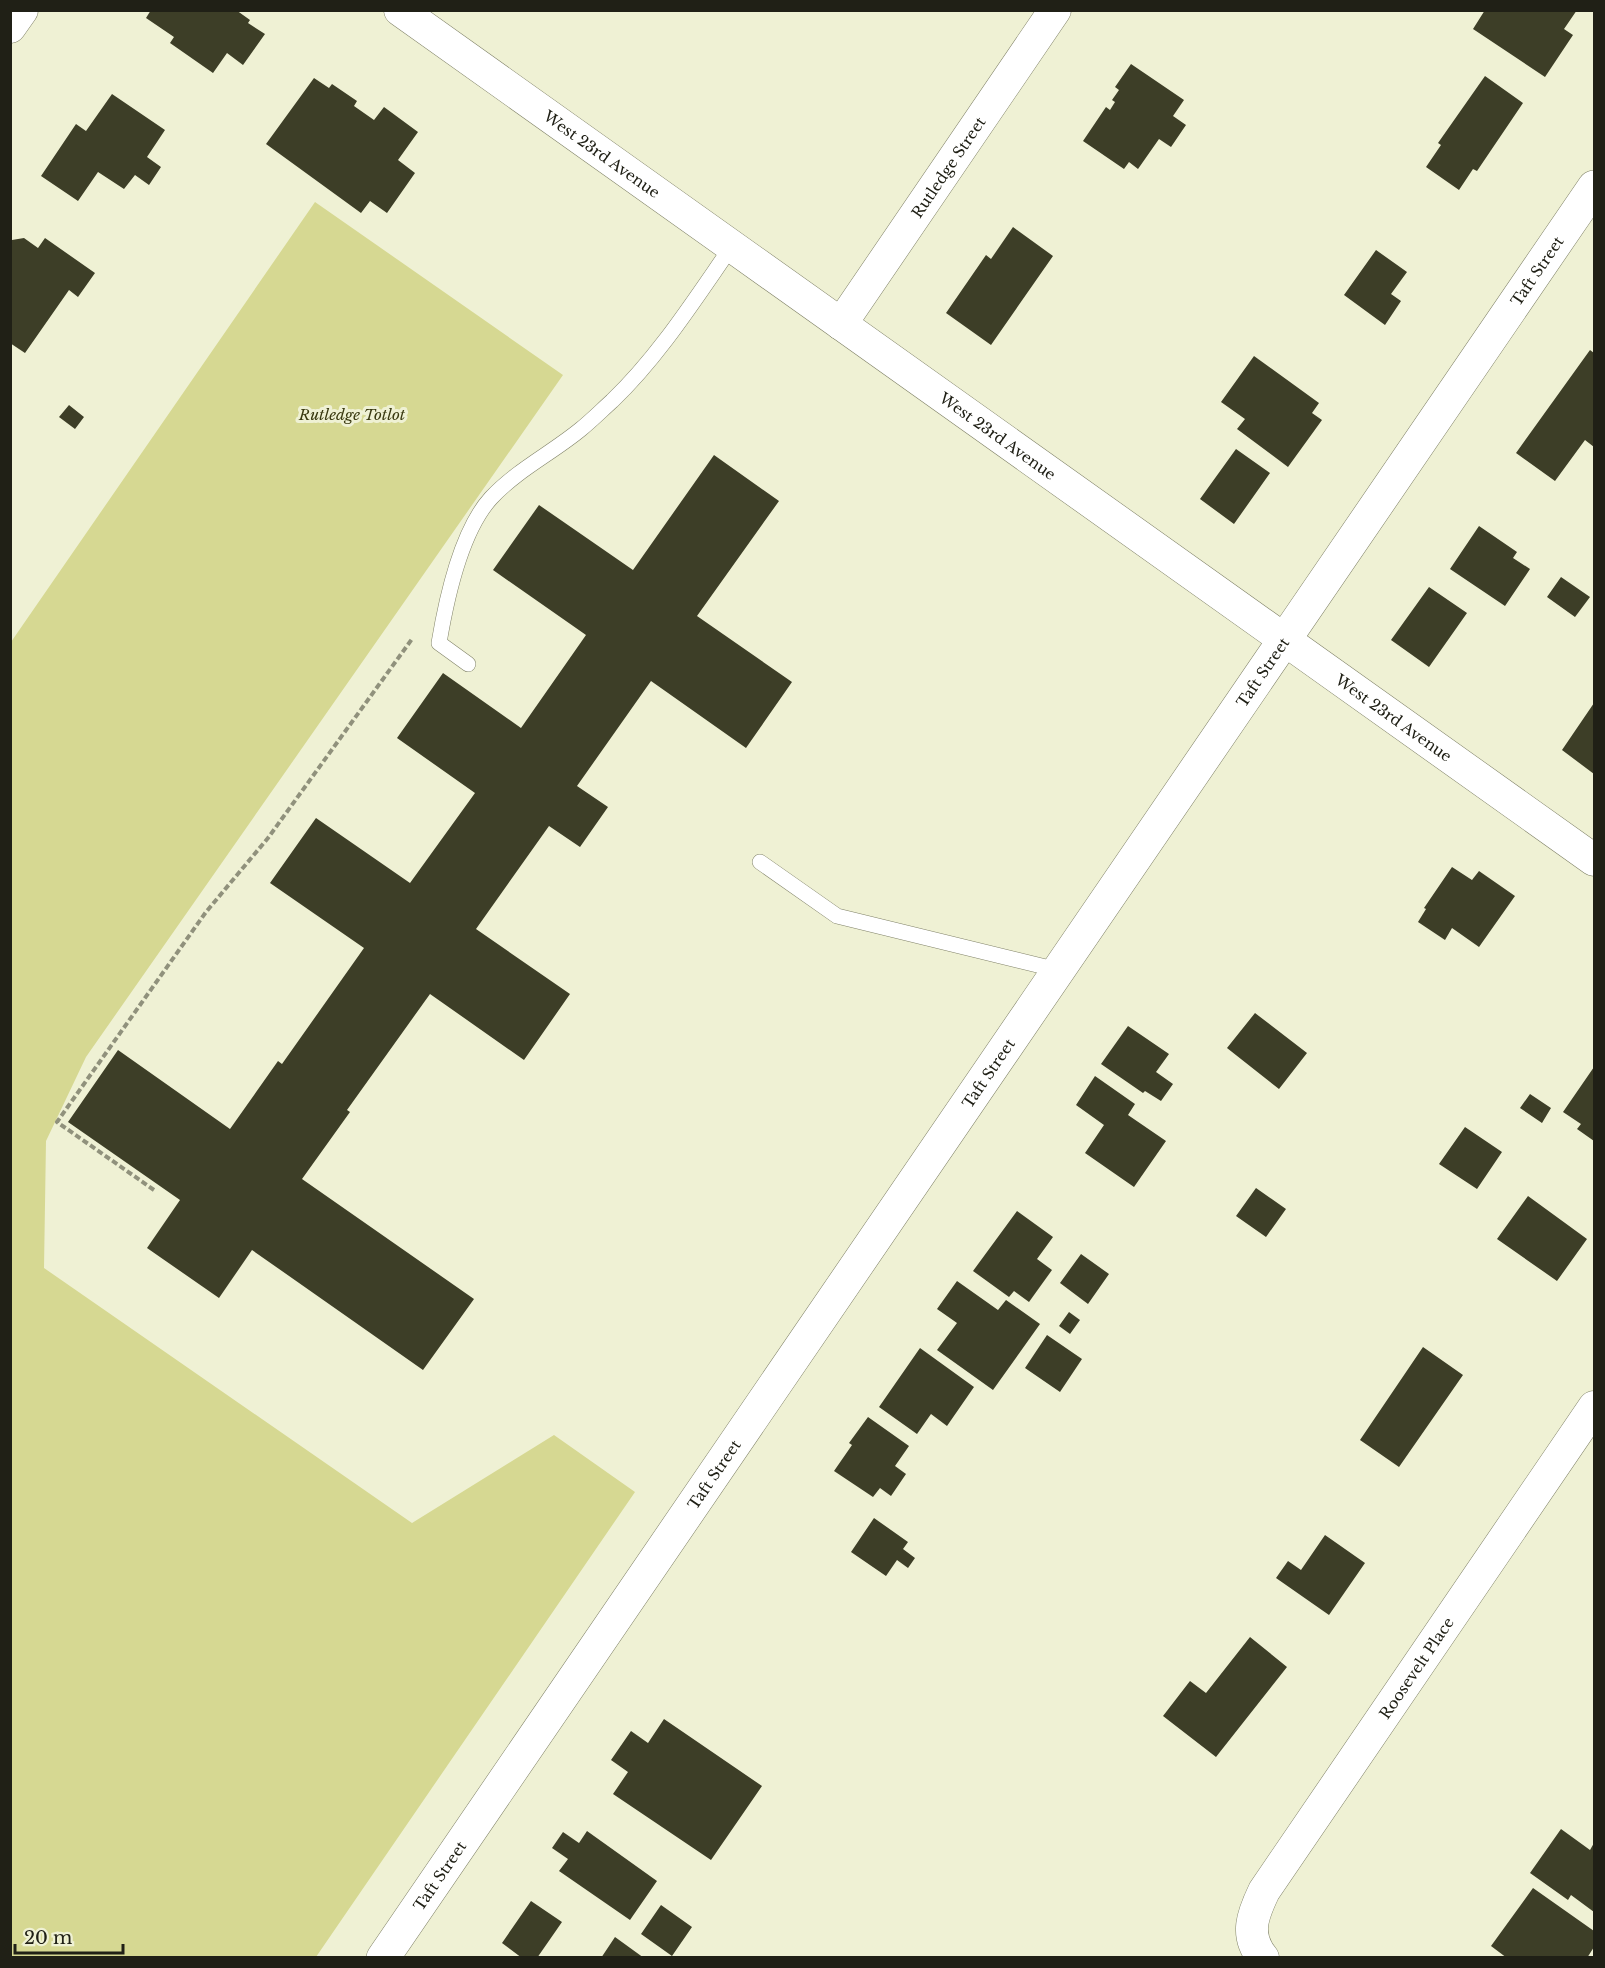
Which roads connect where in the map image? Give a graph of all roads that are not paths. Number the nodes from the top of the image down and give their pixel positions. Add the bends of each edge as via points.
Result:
1 (21, 10) edge
2 (400, 10) edge
3 (1055, 10) edge
4 (10, 27) edge
5 (1594, 187) edge
6 (732, 246) junction
7 (841, 324) junction
8 (1285, 640) junction
9 (468, 664) dead end
10 (1594, 860) edge
11 (760, 862) dead end
12 (1059, 970) junction
13 (1594, 1407) edge
14 (1257, 1945) edge
15 (383, 1958) edge

1 - 4 street
2 - 6 street, West 23rd Avenue
3 - 7 street, Rutledge Street
5 - 8 street, Taft Street
6 - 7 street, West 23rd Avenue
6 - 9 lane via 674,329 613,400 581,429 503,486 479,515 448,591 438,643
7 - 8 street, West 23rd Avenue
8 - 10 street, West 23rd Avenue
8 - 12 street, Taft Street
11 - 12 lane via 837,916
12 - 15 street, Taft Street
13 - 14 street, Roosevelt Place via 1264,1891 1254,1912

